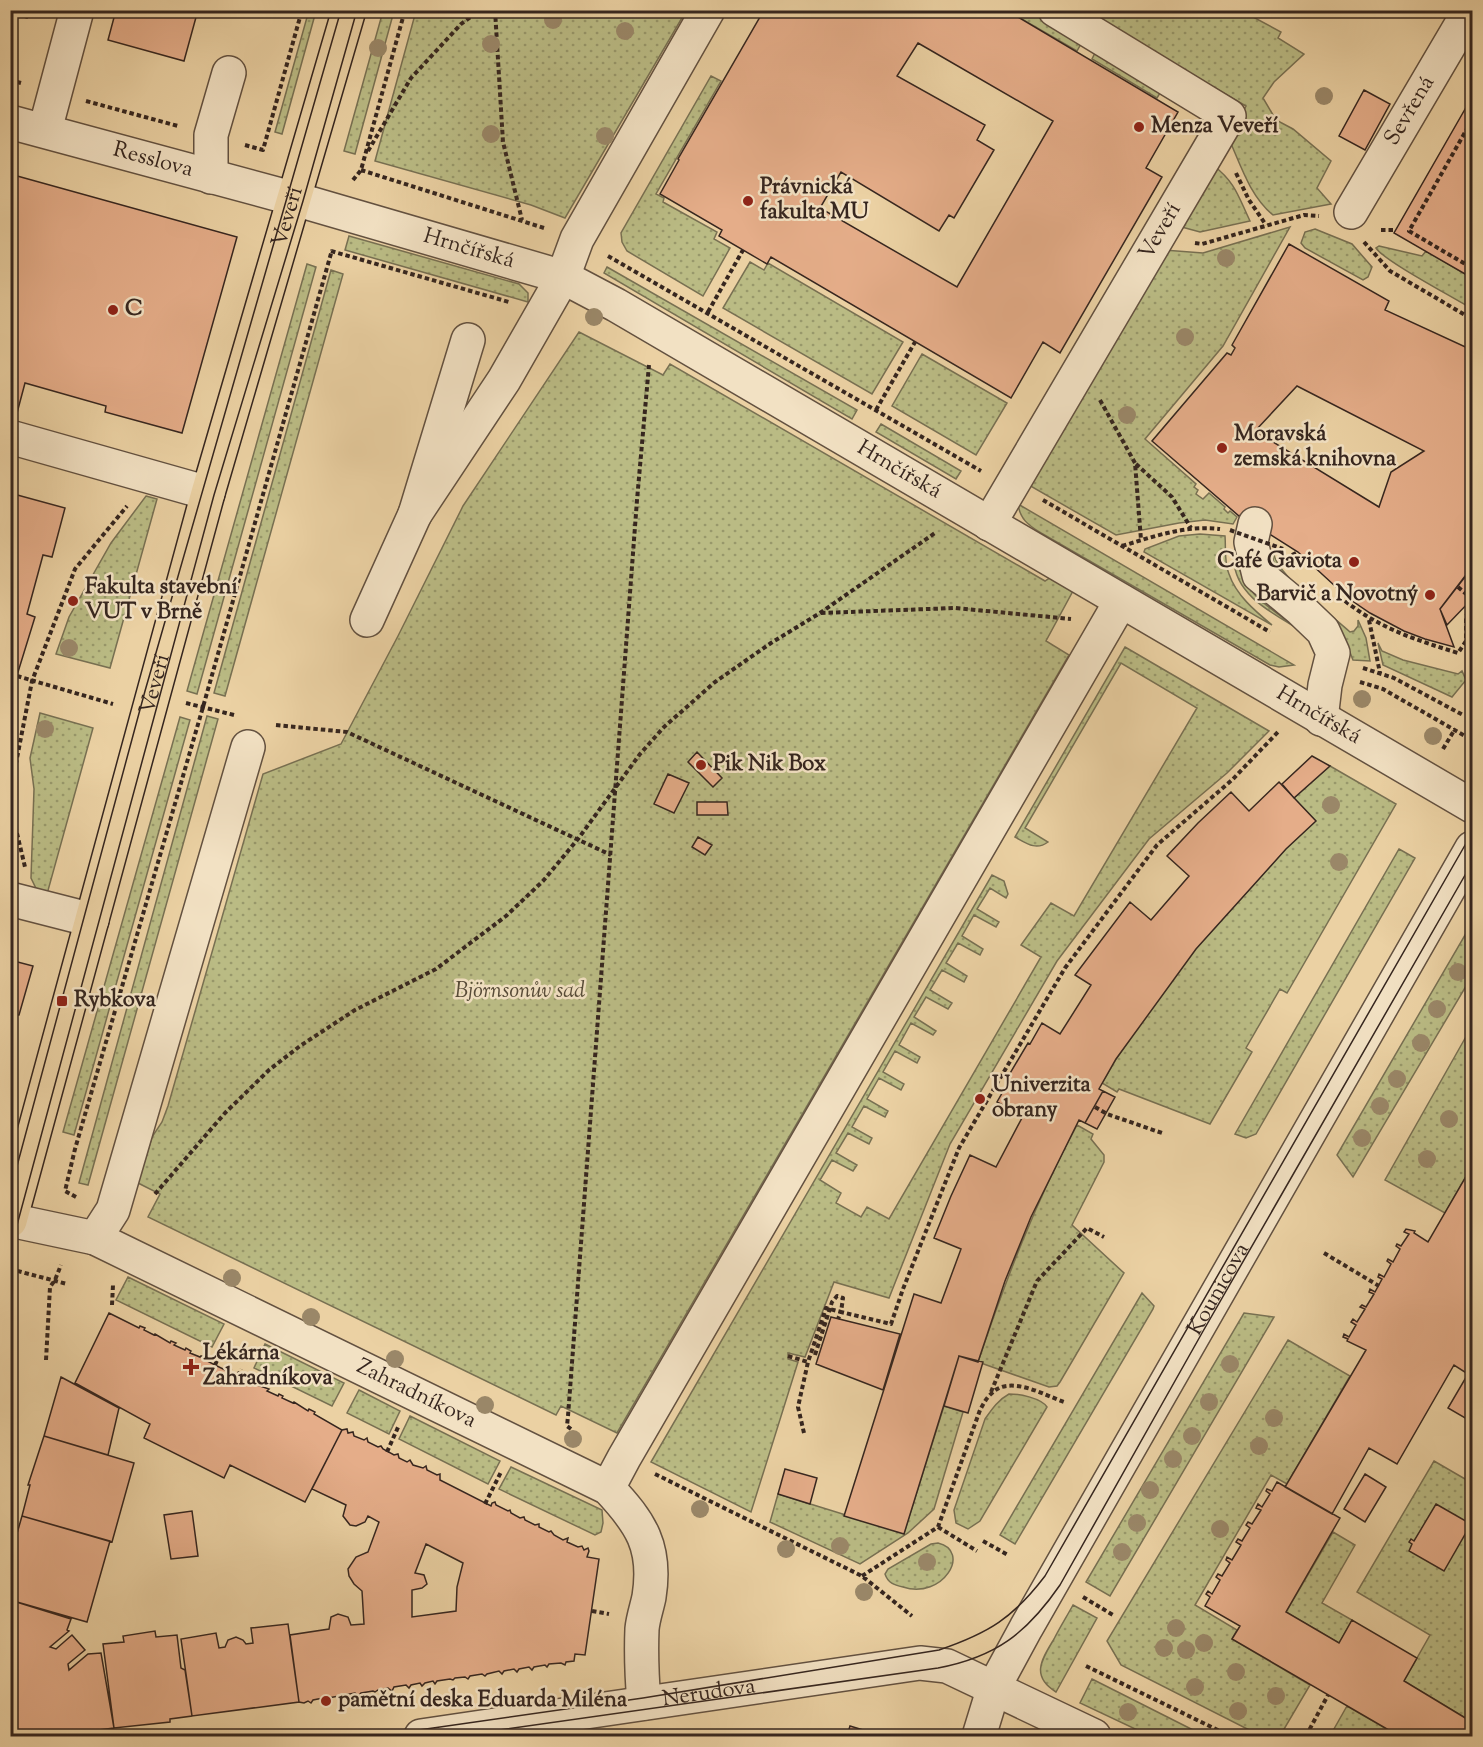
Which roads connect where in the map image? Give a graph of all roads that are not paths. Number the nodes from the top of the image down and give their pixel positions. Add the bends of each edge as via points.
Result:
1 (77, 10) edge
2 (349, 10) edge
3 (708, 10) edge
4 (1055, 10) edge
5 (1470, 10) edge
6 (229, 72) dead end
7 (10, 122) edge
8 (45, 130) junction
9 (211, 177) junction
10 (295, 198) junction
11 (1347, 219) road end
12 (563, 277) junction
13 (468, 340) dead end
14 (10, 437) edge
15 (208, 493) junction
16 (415, 514) junction
17 (989, 524) junction
18 (1242, 527) road end
19 (1113, 615) junction
20 (367, 620) dead end
21 (1321, 719) junction
22 (248, 747) dead end
23 (1473, 806) edge
24 (1473, 848) edge
25 (22, 902) edge
26 (92, 920) junction
27 (11, 1220) edge
28 (102, 1227) junction
29 (608, 1488) junction
30 (994, 1688) junction
31 (644, 1704) junction
32 (421, 1737) edge
33 (979, 1737) edge
34 (1094, 1737) edge

1 - 8 street
2 - 10 main road, Veveří
3 - 12 street via 577,239
4 - 17 street, Veveří via 1229,116
5 - 11 street, Sevřená
6 - 9 street via 211,135
7 - 8 street, Resslova
8 - 9 street, Resslova
9 - 10 street, Resslova
10 - 12 street, Hrnčířská
10 - 15 main road, Veveří
12 - 16 street via 504,380
12 - 17 street, Hrnčířská
13 - 16 street
14 - 15 street
15 - 26 main road, Veveří
16 - 20 street
17 - 19 street, Hrnčířská
18 - 21 street via 1251,542 1259,575 1323,631 1333,653
19 - 21 street, Hrnčířská
19 - 29 street
21 - 23 street, Hrnčířská
22 - 28 street
24 - 30 street, Kounicova via 1201,1318
25 - 26 street
26 - 27 main road, Veveří
27 - 28 street, Zahradníkova
28 - 29 street, Zahradníkova
29 - 31 street, Zahradníkova via 641,1527 651,1570 642,1626
30 - 31 street, Nerudova via 947,1666 920,1663
30 - 33 street, Kounicova
30 - 34 street
31 - 32 street, Nerudova

